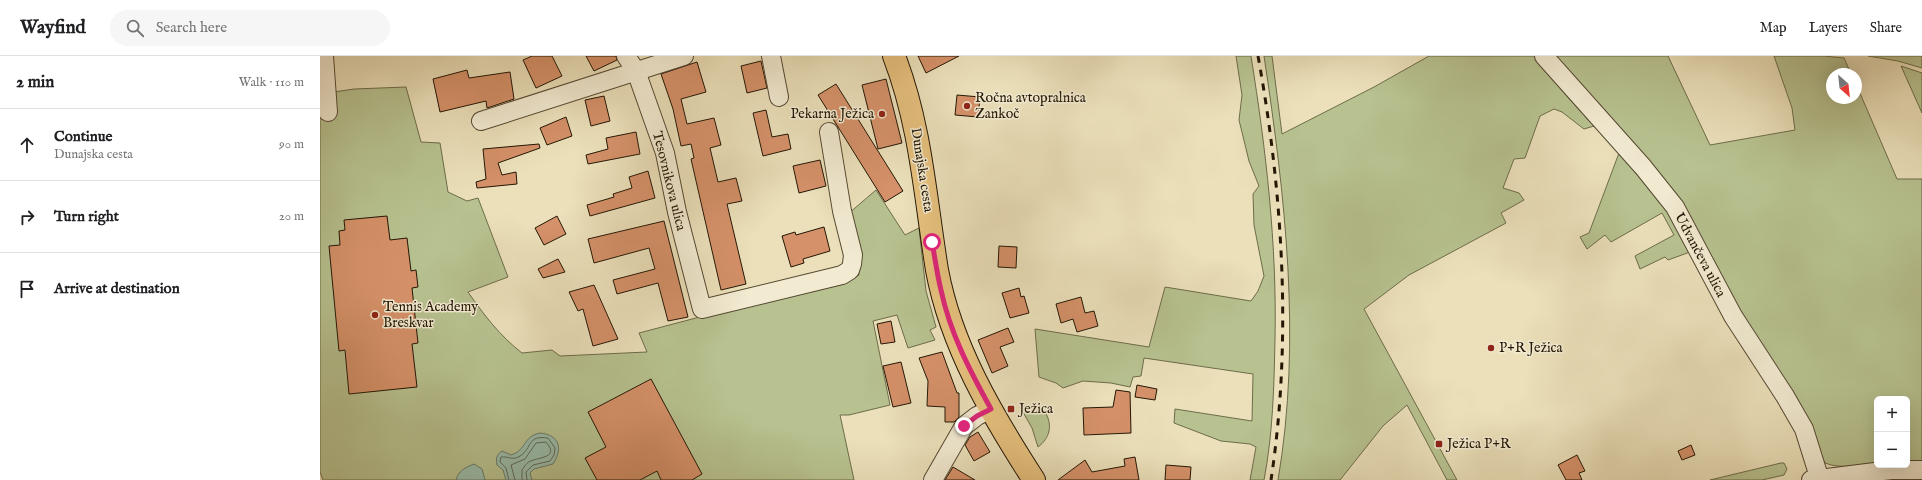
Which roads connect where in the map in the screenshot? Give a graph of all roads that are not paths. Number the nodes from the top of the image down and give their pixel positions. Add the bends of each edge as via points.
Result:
1 (324, 56) edge
2 (626, 56) edge
3 (684, 56) edge
4 (771, 56) edge
5 (894, 56) edge
6 (1544, 56) edge
7 (636, 71) junction
8 (778, 96) dead end
9 (328, 112) dead end
10 (481, 122) dead end
11 (829, 132) dead end
12 (991, 409) junction
13 (1922, 470) edge
14 (1817, 479) edge
15 (933, 480) edge
16 (1034, 480) edge

1 - 9 street
2 - 7 street, Tesovnikova ulica
3 - 7 street
4 - 8 street
5 - 12 main road, Dunajska cesta via 905,87 919,144 934,256 944,305 964,357
6 - 14 street, Udvančeva ulica via 1674,207 1733,316 1804,429
7 - 10 street
7 - 11 street, Tesovnikova ulica via 665,153 702,309 842,275 850,270 853,255 842,211
12 - 15 street via 964,426
12 - 16 main road, Dunajska cesta
13 - 14 street via 1891,470

